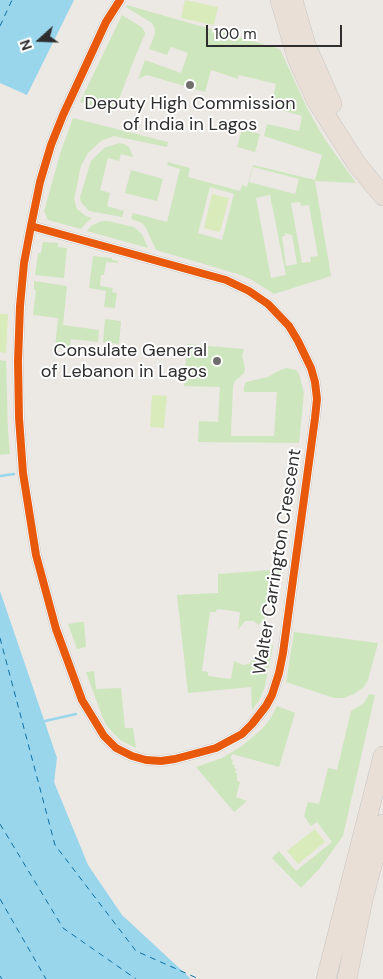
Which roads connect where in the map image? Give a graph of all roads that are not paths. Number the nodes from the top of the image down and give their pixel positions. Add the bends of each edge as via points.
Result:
1 (120, 0) edge
2 (280, 0) edge
3 (293, 0) edge
4 (383, 177) edge
5 (383, 196) edge
6 (31, 226) junction
7 (383, 756) edge
8 (383, 824) edge
9 (326, 979) edge
10 (347, 979) edge

1 - 6 street, Walter Carrington Crescent via 106,22 57,130 40,182
2 - 5 highway via 297,58 316,100 356,163
3 - 4 highway via 306,45 337,112
6 - 6 street, Walter Carrington Crescent via 20,306 19,418 30,522 56,629 82,700 104,736 116,748 132,756 161,761 216,748 242,734 252,724 272,695 279,672 315,418 317,399 311,368 289,326 268,304 249,291 226,280
7 - 9 highway
8 - 10 highway

